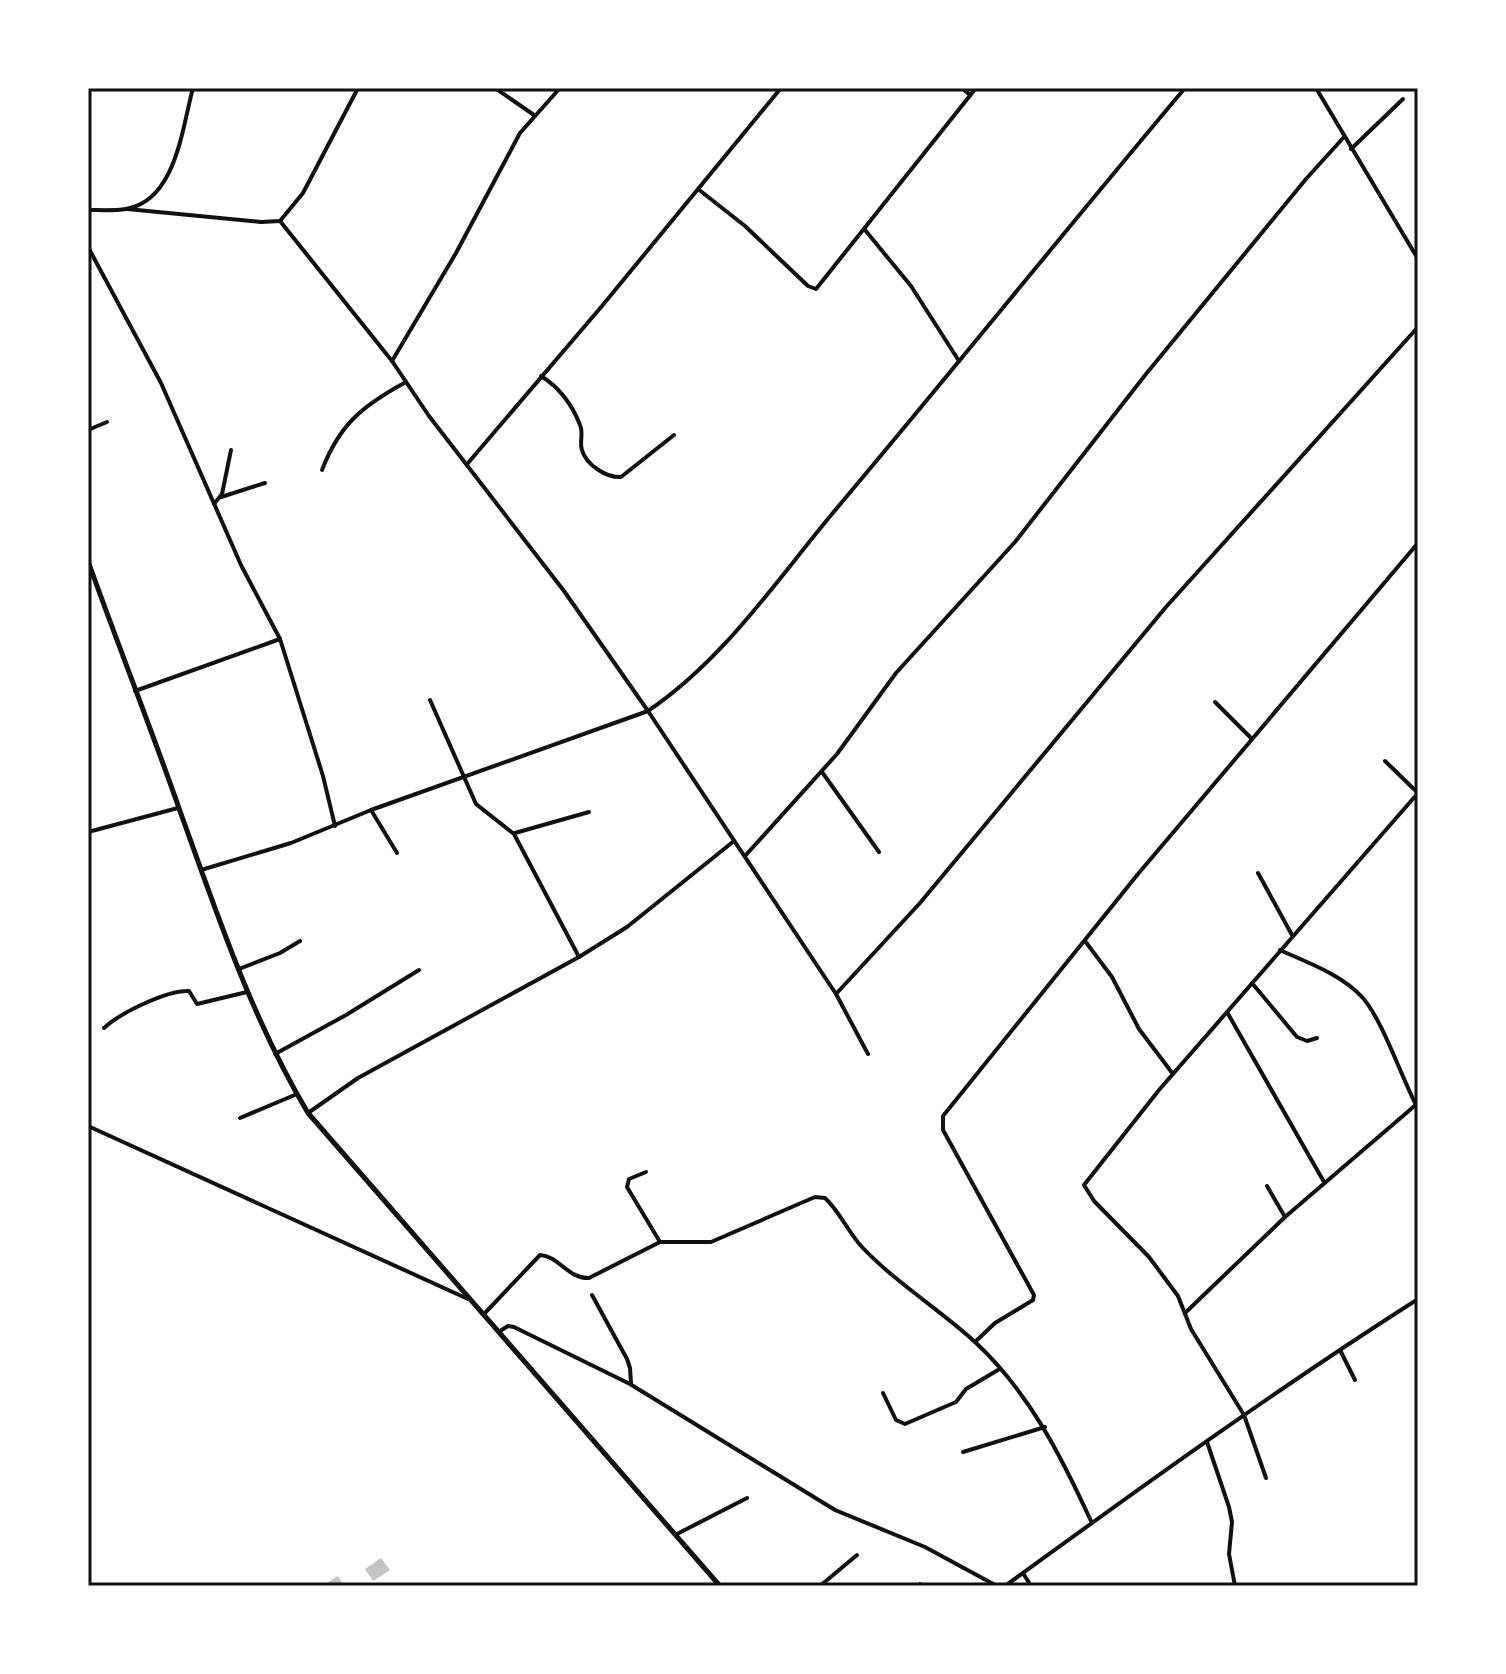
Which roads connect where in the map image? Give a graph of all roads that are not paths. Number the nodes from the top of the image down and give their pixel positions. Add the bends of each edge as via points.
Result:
1 (193, 88) edge
2 (358, 88) edge
3 (495, 88) edge
4 (560, 88) edge
5 (781, 88) edge
6 (962, 88) edge
7 (976, 88) edge
8 (1185, 88) edge
9 (1316, 88) edge
10 (970, 95) junction
11 (1403, 99) dead end
12 (534, 115) junction
13 (1344, 137) junction
14 (1351, 149) junction
15 (698, 189) junction
16 (127, 209) junction
17 (88, 210) edge
18 (280, 221) junction
19 (865, 230) junction
20 (88, 247) edge
21 (1418, 259) edge
22 (1418, 327) edge
23 (392, 361) junction
24 (960, 362) junction
25 (541, 376) junction
26 (406, 382) junction
27 (107, 422) dead end
28 (88, 430) edge
29 (674, 435) dead end
30 (231, 450) dead end
31 (468, 463) junction
32 (322, 470) dead end
33 (265, 483) dead end
34 (219, 498) junction
35 (214, 504) junction
36 (1418, 543) edge
37 (88, 561) edge
38 (280, 639) junction
39 (135, 691) junction
40 (430, 700) dead end
41 (1215, 702) dead end
42 (648, 711) junction
43 (1251, 738) junction
44 (1385, 761) dead end
45 (822, 772) junction
46 (465, 779) junction
47 (1418, 793) edge
48 (179, 808) junction
49 (371, 810) junction
50 (589, 812) dead end
51 (335, 826) junction
52 (88, 832) edge
53 (514, 834) junction
54 (734, 841) junction
55 (879, 852) dead end
56 (397, 853) dead end
57 (745, 856) junction
58 (201, 870) junction
59 (1258, 873) dead end
60 (1292, 935) junction
61 (300, 941) dead end
62 (1085, 941) junction
63 (1280, 950) junction
64 (579, 957) junction
65 (239, 969) junction
66 (419, 970) dead end
67 (1252, 983) junction
68 (248, 992) junction
69 (836, 994) junction
70 (1227, 1012) junction
71 (104, 1028) dead end
72 (1317, 1038) dead end
73 (275, 1054) junction
74 (868, 1054) dead end
75 (1173, 1074) junction
76 (297, 1094) junction
77 (1417, 1104) edge
78 (308, 1113) junction
79 (240, 1118) dead end
80 (88, 1126) edge
81 (646, 1172) dead end
82 (1324, 1182) junction
83 (1267, 1186) dead end
84 (1285, 1217) junction
85 (660, 1242) junction
86 (592, 1295) dead end
87 (1418, 1299) edge
88 (469, 1300) junction
89 (1185, 1313) junction
90 (484, 1314) junction
91 (500, 1331) junction
92 (975, 1342) junction
93 (1339, 1350) junction
94 (999, 1369) junction
95 (1355, 1380) dead end
96 (630, 1384) junction
97 (883, 1393) dead end
98 (1244, 1415) junction
99 (1045, 1427) junction
100 (1207, 1442) junction
101 (963, 1452) dead end
102 (1266, 1478) dead end
103 (747, 1498) dead end
104 (1091, 1521) junction
105 (677, 1534) junction
106 (857, 1555) dead end
107 (1023, 1573) junction
108 (720, 1586) edge
109 (820, 1586) edge
110 (997, 1586) edge
111 (1005, 1586) edge
112 (1031, 1586) edge
113 (1235, 1586) edge

1 - 16 street via 166,178 147,202
2 - 18 street via 303,193
3 - 12 street
4 - 12 street
5 - 15 street
6 - 10 street
7 - 10 street
8 - 24 street
9 - 13 street
10 - 19 street
11 - 14 street
12 - 23 street
13 - 14 street
13 - 45 street via 1146,374 1015,542 896,673
14 - 21 street
15 - 19 street via 813,290
15 - 25 street
16 - 17 street
16 - 18 street
18 - 23 street
19 - 24 street via 911,286
20 - 35 street via 161,383
22 - 69 street via 1136,642 920,903
23 - 26 street
24 - 42 street via 766,599 684,684
25 - 29 street via 574,412 588,461 608,475 621,477
25 - 31 street
26 - 31 street
26 - 32 street via 362,408 345,426
27 - 28 street
30 - 34 street
31 - 42 street
33 - 34 street
34 - 35 street
35 - 38 street
36 - 43 street
37 - 39 street
38 - 39 street
38 - 51 street
39 - 48 street
40 - 46 street
41 - 43 street
42 - 46 street
42 - 54 street
43 - 62 street
44 - 47 street
45 - 55 street
45 - 57 street
46 - 49 street
46 - 53 street via 476,804
47 - 60 street
48 - 52 street
48 - 58 street
49 - 51 street
49 - 56 street
50 - 53 street
51 - 58 street
53 - 64 street
54 - 57 street
54 - 64 street via 627,927
57 - 69 street
58 - 65 street
59 - 60 street
60 - 63 street
61 - 65 street
62 - 75 street
62 - 92 street via 943,1116 943,1130 1034,1295
63 - 67 street
63 - 77 street via 1326,971 1362,997
64 - 78 street via 358,1078
65 - 68 street
66 - 73 street
67 - 70 street
67 - 72 street via 1297,1037
68 - 71 street via 197,1004 189,991 177,991 116,1017
68 - 73 street
69 - 74 street
70 - 75 street
70 - 82 street
73 - 76 street
75 - 89 street via 1084,1185 1165,1277
76 - 78 street
76 - 79 street
77 - 82 street
78 - 88 street
80 - 88 street
81 - 85 street via 629,1179 627,1187
82 - 84 street
83 - 84 street
84 - 89 street
85 - 90 street via 581,1279 540,1255
85 - 92 street via 711,1242 815,1197 825,1198 860,1245
86 - 96 street via 627,1359
87 - 93 street
88 - 90 street
89 - 98 street
90 - 91 street
91 - 96 street via 514,1327
91 - 105 street
92 - 94 street
93 - 95 street
93 - 98 street
94 - 97 street via 966,1389 956,1402 905,1424 896,1420
94 - 99 street
96 - 110 street via 835,1510 925,1547
98 - 100 street
98 - 102 street
99 - 101 street
99 - 104 street
100 - 104 street
100 - 113 street via 1229,1507
103 - 105 street
104 - 107 street
105 - 108 street
106 - 109 street
107 - 111 street
107 - 112 street

